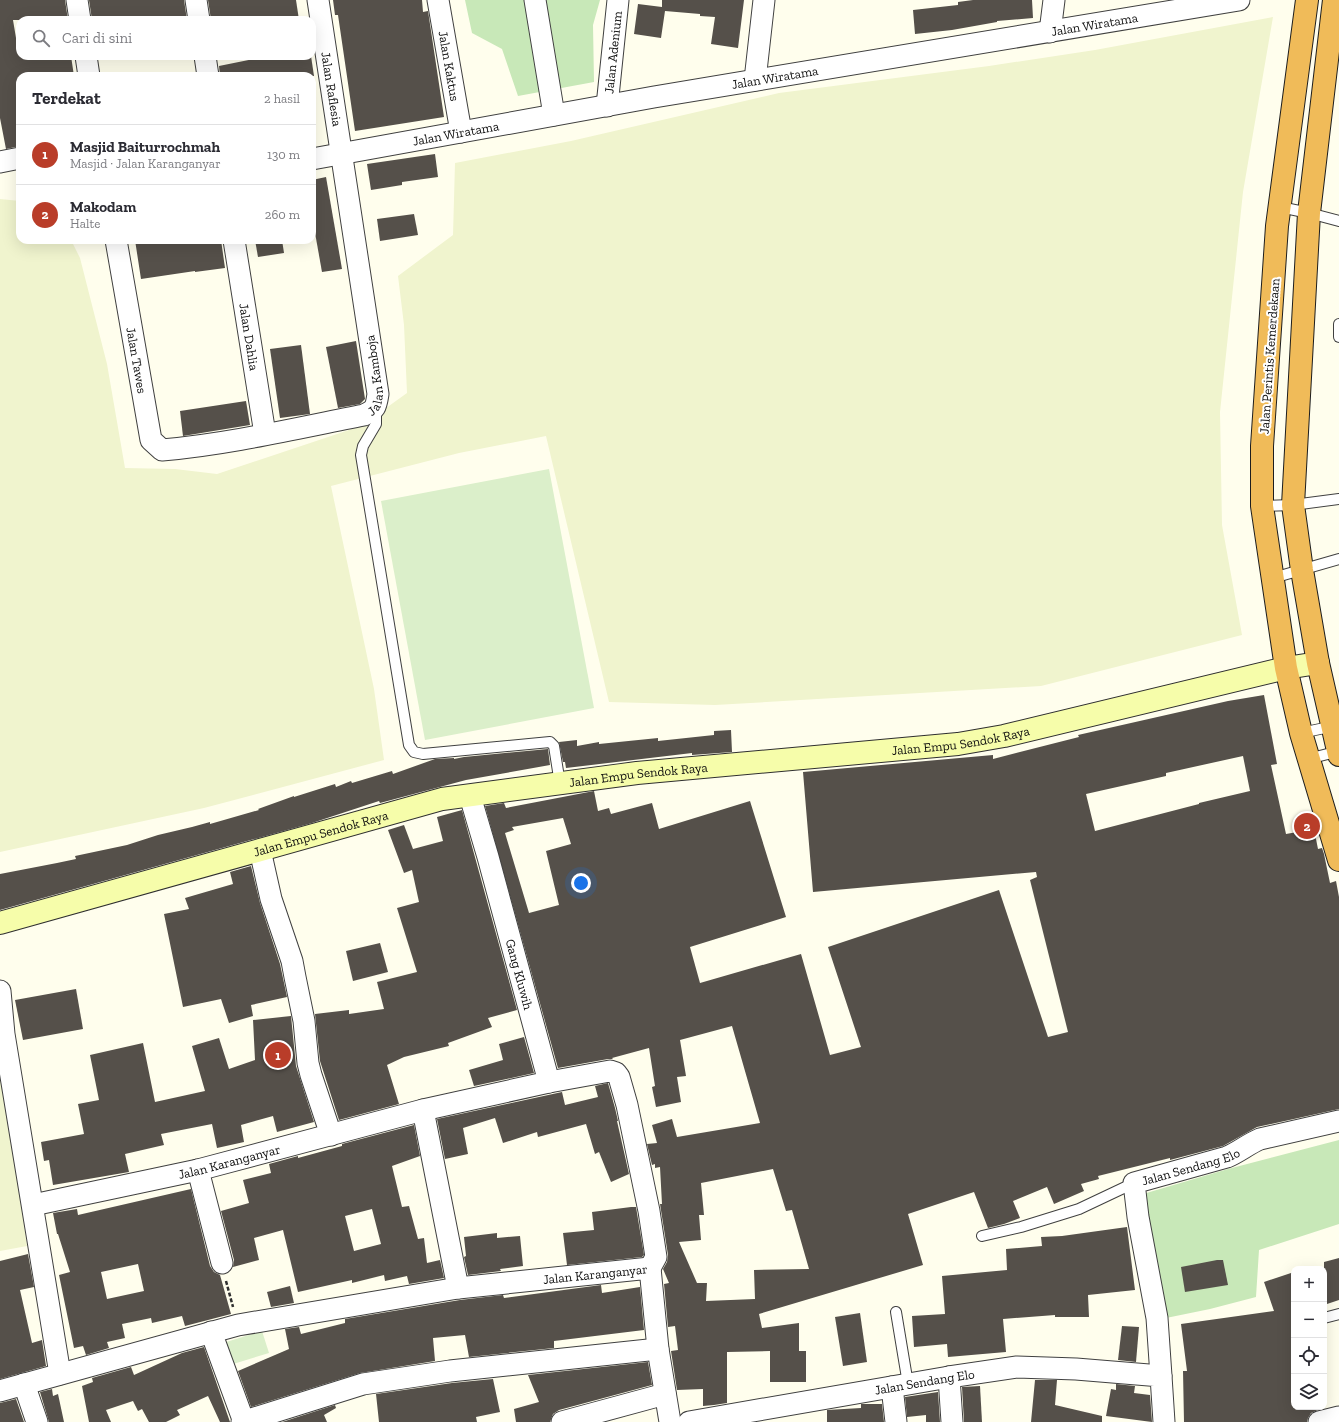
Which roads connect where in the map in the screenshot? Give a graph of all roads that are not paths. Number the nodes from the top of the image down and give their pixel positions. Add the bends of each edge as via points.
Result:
1 (77, 0) edge
2 (196, 0) edge
3 (318, 0) edge
4 (438, 0) edge
5 (535, 0) edge
6 (618, 0) edge
7 (764, 0) edge
8 (1054, 0) edge
9 (1239, 0) edge
10 (1307, 0) edge
11 (1334, 0) edge
12 (1209, 3) edge
13 (79, 16) edge
14 (198, 16) edge
15 (1050, 32) junction
16 (87, 60) edge
17 (206, 60) edge
18 (88, 72) edge
19 (207, 72) edge
20 (755, 80) junction
21 (607, 106) junction
22 (554, 115) junction
23 (461, 132) junction
24 (341, 153) junction
25 (316, 158) edge
26 (16, 159) edge
27 (0, 162) edge
28 (1280, 207) junction
29 (1309, 213) junction
30 (1339, 221) edge
31 (117, 244) edge
32 (235, 244) edge
33 (1339, 324) edge
34 (1339, 337) edge
35 (376, 406) junction
36 (265, 434) junction
37 (189, 447) joint
38 (1339, 499) edge
39 (1292, 505) junction
40 (1262, 506) junction
41 (1339, 559) edge
42 (1302, 570) junction
43 (1273, 578) junction
44 (1318, 663) junction
45 (1286, 668) junction
46 (1335, 725) edge
47 (1300, 733) junction
48 (1339, 752) edge
49 (1308, 759) junction
50 (560, 784) junction
51 (470, 796) junction
52 (1337, 848) edge
53 (260, 850) junction
54 (0, 923) edge
55 (0, 991) edge
56 (549, 1082) junction
57 (423, 1110) junction
58 (1339, 1121) edge
59 (331, 1135) junction
60 (198, 1170) junction
61 (1134, 1183) junction
62 (33, 1205) junction
63 (982, 1236) dead end
64 (222, 1263) road end
65 (650, 1268) junction
66 (458, 1288) junction
67 (896, 1312) dead end
68 (1339, 1314) edge
69 (1327, 1317) edge
70 (211, 1332) junction
71 (658, 1349) junction
72 (60, 1374) junction
73 (1162, 1376) junction
74 (949, 1377) junction
75 (24, 1384) junction
76 (900, 1386) junction
77 (0, 1391) edge
78 (665, 1394) junction
79 (1339, 1417) edge
80 (37, 1422) edge
81 (244, 1422) edge
82 (562, 1422) edge
83 (670, 1422) edge
84 (689, 1422) edge
85 (896, 1422) edge
86 (952, 1422) edge
87 (1164, 1422) edge
88 (1319, 1422) edge

1 - 13 street
2 - 14 street
3 - 24 street, Jalan Raflesia
4 - 23 street, Jalan Kaktus
5 - 22 street
6 - 21 street, Jalan Adenium
7 - 20 street
8 - 15 street
9 - 12 street, Jalan Wiratama
10 - 28 highway, Jalan Perintis Kemerdekaan
11 - 29 highway
12 - 15 street, Jalan Wiratama
15 - 20 street, Jalan Wiratama
16 - 18 street
17 - 19 street
20 - 21 street, Jalan Wiratama
21 - 22 street, Jalan Wiratama
22 - 23 street, Jalan Wiratama
23 - 24 street, Jalan Wiratama
24 - 25 street, Jalan Wiratama
24 - 35 street, Jalan Kamboja via 378,394
26 - 27 street
28 - 29 lane
28 - 40 highway, Jalan Perintis Kemerdekaan via 1262,446
29 - 30 lane
29 - 39 highway
31 - 37 street, Jalan Tawes via 151,440 162,450
32 - 36 street, Jalan Dahlia
33 - 34 lane
35 - 36 street, Jalan Kamboja via 364,415
35 - 50 lane via 376,424 363,446 362,455 409,745 414,752 423,754 550,742 554,746
36 - 37 street, Jalan Kamboja
38 - 39 lane
39 - 40 lane
39 - 42 highway
40 - 43 highway, Jalan Perintis Kemerdekaan
41 - 42 lane
42 - 43 lane
42 - 44 highway
43 - 45 highway, Jalan Perintis Kemerdekaan
44 - 45 main road
44 - 46 highway
45 - 47 highway, Jalan Perintis Kemerdekaan
45 - 50 main road, Jalan Empu Sendok Raya via 1004,736 958,744 638,773
46 - 47 lane
46 - 48 highway
47 - 49 highway, Jalan Perintis Kemerdekaan
48 - 49 lane
49 - 52 highway, Jalan Perintis Kemerdekaan
50 - 51 main road, Jalan Empu Sendok Raya
51 - 53 main road, Jalan Empu Sendok Raya via 442,799
51 - 56 street, Gang Kluwih
53 - 54 main road, Jalan Empu Sendok Raya
53 - 59 street via 271,899 293,966 304,1020 308,1063
55 - 62 street via 4,1034
56 - 57 street, Jalan Karanganyar
56 - 65 street via 610,1071 619,1077 649,1211 656,1257
57 - 59 street, Jalan Karanganyar
57 - 66 street
58 - 61 street, Jalan Sendang Elo via 1260,1139 1227,1157
59 - 60 street, Jalan Karanganyar
60 - 62 street, Jalan Karanganyar
60 - 64 street
61 - 63 lane via 1079,1209
61 - 73 street, Jalan Sendang Elo via 1157,1318
62 - 72 street
65 - 66 street, Jalan Karanganyar
65 - 71 street, Jalan Karanganyar
66 - 70 street, Jalan Karanganyar via 238,1325
67 - 76 lane
68 - 69 lane
70 - 72 street, Jalan Karanganyar
70 - 81 street
71 - 78 street, Jalan Karanganyar
71 - 81 street via 450,1371 364,1384
72 - 75 street, Jalan Karanganyar
73 - 74 street, Jalan Sendang Elo via 1017,1367
73 - 87 street, Jalan Sendang Elo
74 - 76 street, Jalan Sendang Elo
74 - 86 street
75 - 77 street, Jalan Karanganyar
75 - 80 street
76 - 84 street, Jalan Sendang Elo
76 - 85 street
78 - 82 street
78 - 83 street, Jalan Karanganyar
79 - 88 street

